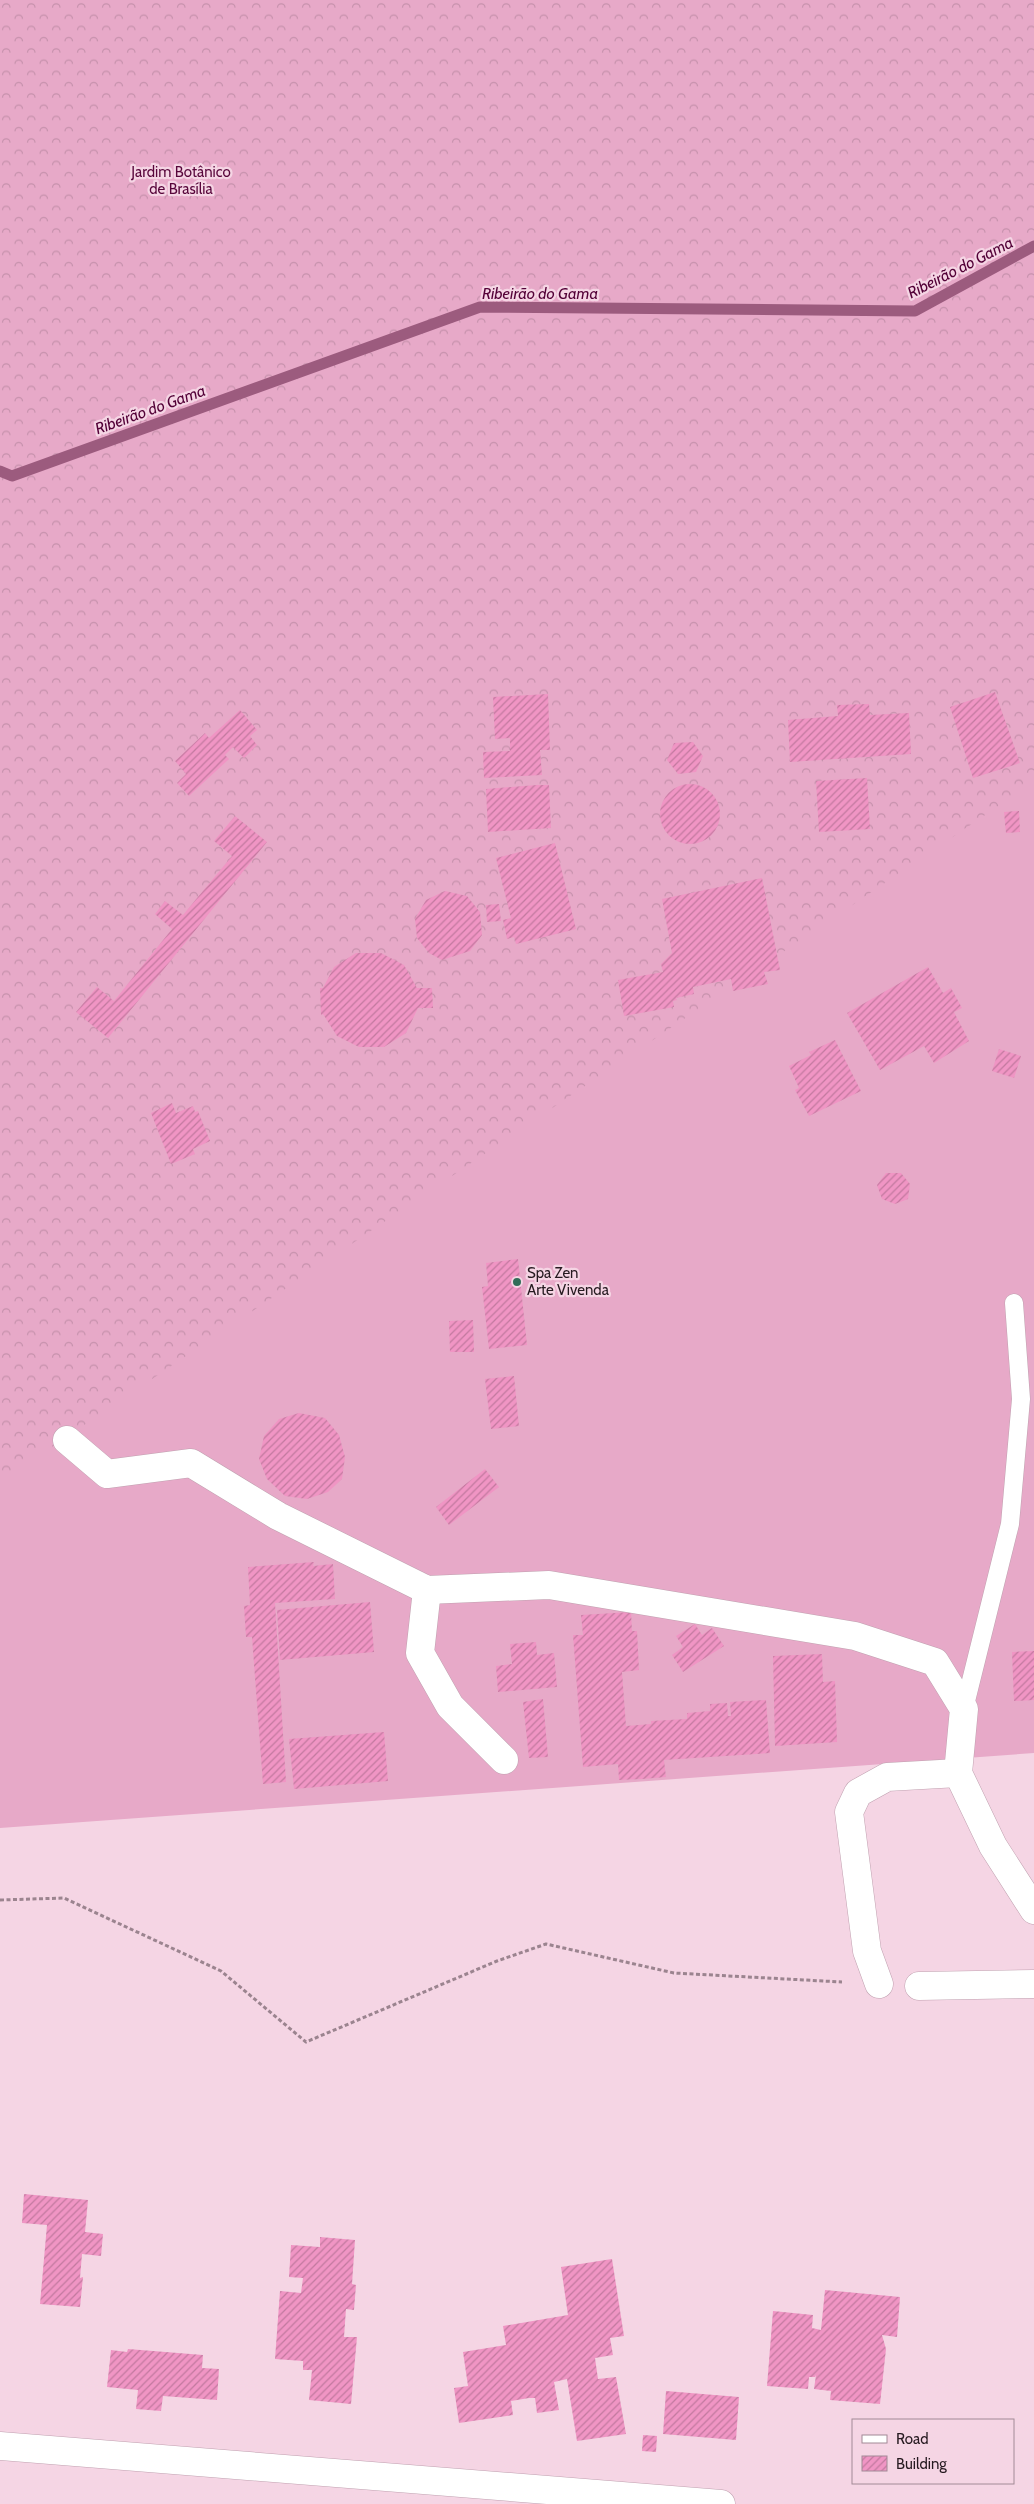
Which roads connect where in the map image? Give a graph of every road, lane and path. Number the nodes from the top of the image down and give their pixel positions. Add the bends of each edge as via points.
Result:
1 (1014, 1303) dead end
2 (67, 1440) dead end
3 (428, 1590) junction
4 (964, 1709) junction
5 (504, 1760) dead end
6 (958, 1773) junction
7 (0, 1900) edge
8 (1034, 1910) edge
9 (879, 1984) joint
10 (1034, 1984) edge
11 (919, 1986) dead end
12 (0, 2446) edge
13 (721, 2504) edge

1 - 4 lane via 1021,1399 1010,1524
2 - 3 street via 107,1474 190,1463 278,1516
3 - 4 street via 548,1585 856,1636 936,1662
3 - 5 street via 420,1653 450,1706
4 - 6 street
6 - 8 street via 993,1846
6 - 9 street via 887,1777 858,1793 849,1812 867,1951
7 - 9 path via 64,1898 82,1906 221,1971 306,2042 497,1961 546,1944 674,1972
10 - 11 street
12 - 13 street

